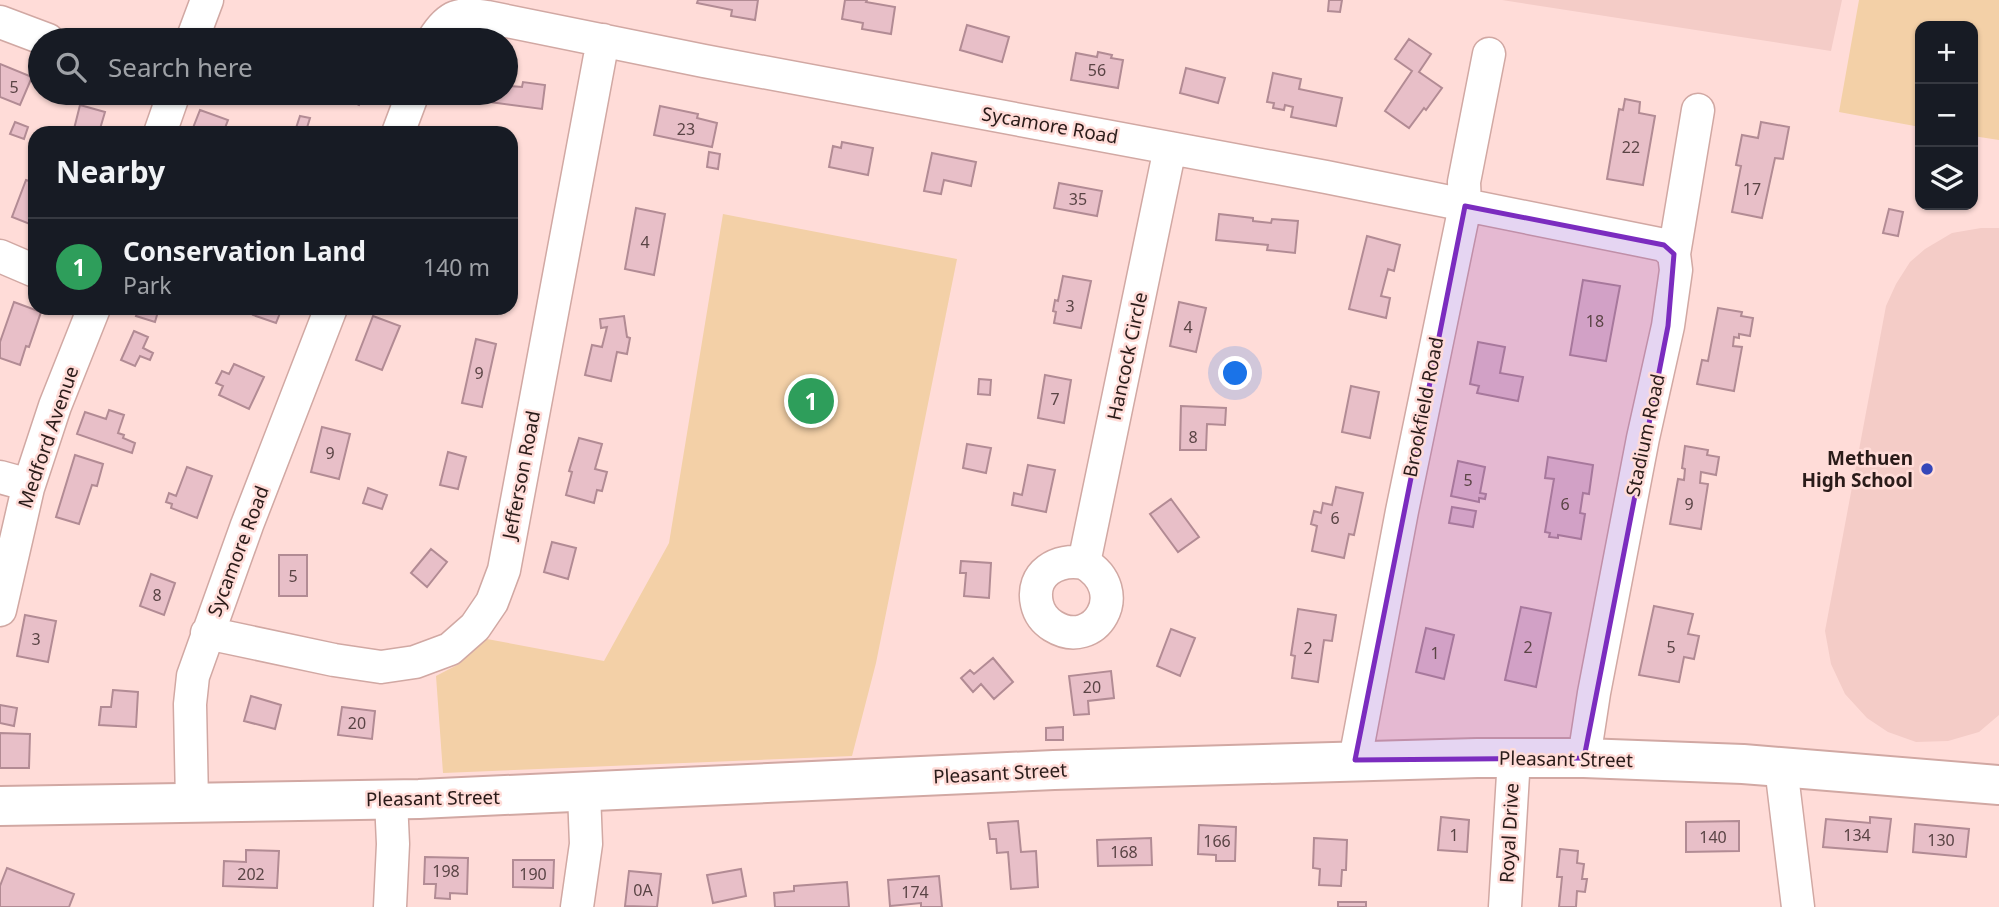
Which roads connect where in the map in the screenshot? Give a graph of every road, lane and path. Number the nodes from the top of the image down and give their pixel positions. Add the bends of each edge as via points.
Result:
1 (207, 0) edge
2 (0, 22) edge
3 (196, 28) edge
4 (440, 28) edge
5 (28, 32) edge
6 (603, 40) junction
7 (1489, 54) dead end
8 (170, 105) edge
9 (408, 105) edge
10 (1698, 110) dead end
11 (162, 126) edge
12 (401, 126) edge
13 (1170, 148) junction
14 (1465, 206) junction
15 (1674, 254) junction
16 (0, 256) edge
17 (28, 268) edge
18 (91, 315) edge
19 (328, 315) edge
20 (14, 481) edge
21 (1084, 563) dead end
22 (5, 565) edge
23 (0, 610) edge
24 (207, 633) junction
25 (1514, 758) junction
26 (1584, 758) junction
27 (1355, 760) junction
28 (1781, 767) junction
29 (1999, 785) edge
30 (584, 793) junction
31 (391, 800) junction
32 (192, 802) junction
33 (0, 806) edge
34 (390, 907) edge
35 (577, 907) edge
36 (1505, 907) edge
37 (1798, 907) edge

1 - 3 street
2 - 5 street
4 - 6 street, Sycamore Road via 462,14
6 - 13 street, Sycamore Road
6 - 24 street, Jefferson Road via 503,570 492,602 475,627 450,649 415,662 381,667
7 - 14 street, Brookfield Road via 1464,182
8 - 11 street
9 - 12 street
10 - 15 street, Stadium Road
13 - 14 street, Sycamore Road
13 - 21 street, Hancock Circle
14 - 15 street, Sycamore Road via 1664,246
14 - 27 street, Brookfield Road
15 - 26 street, Stadium Road via 1668,326
16 - 17 street
18 - 20 street, Medford Avenue via 55,406
19 - 24 street, Sycamore Road
20 - 22 street, Medford Avenue
22 - 23 street, Medford Avenue
24 - 32 street, Sycamore Road via 193,676 190,704
25 - 26 main road, Pleasant Street
25 - 27 main road, Pleasant Street
25 - 36 street, Royal Drive
26 - 28 main road, Pleasant Street
27 - 30 main road, Pleasant Street
28 - 29 main road, Pleasant Street
28 - 37 street
30 - 31 main road, Pleasant Street
30 - 35 street via 586,844
31 - 32 main road, Pleasant Street
31 - 34 street
32 - 33 main road, Pleasant Street

